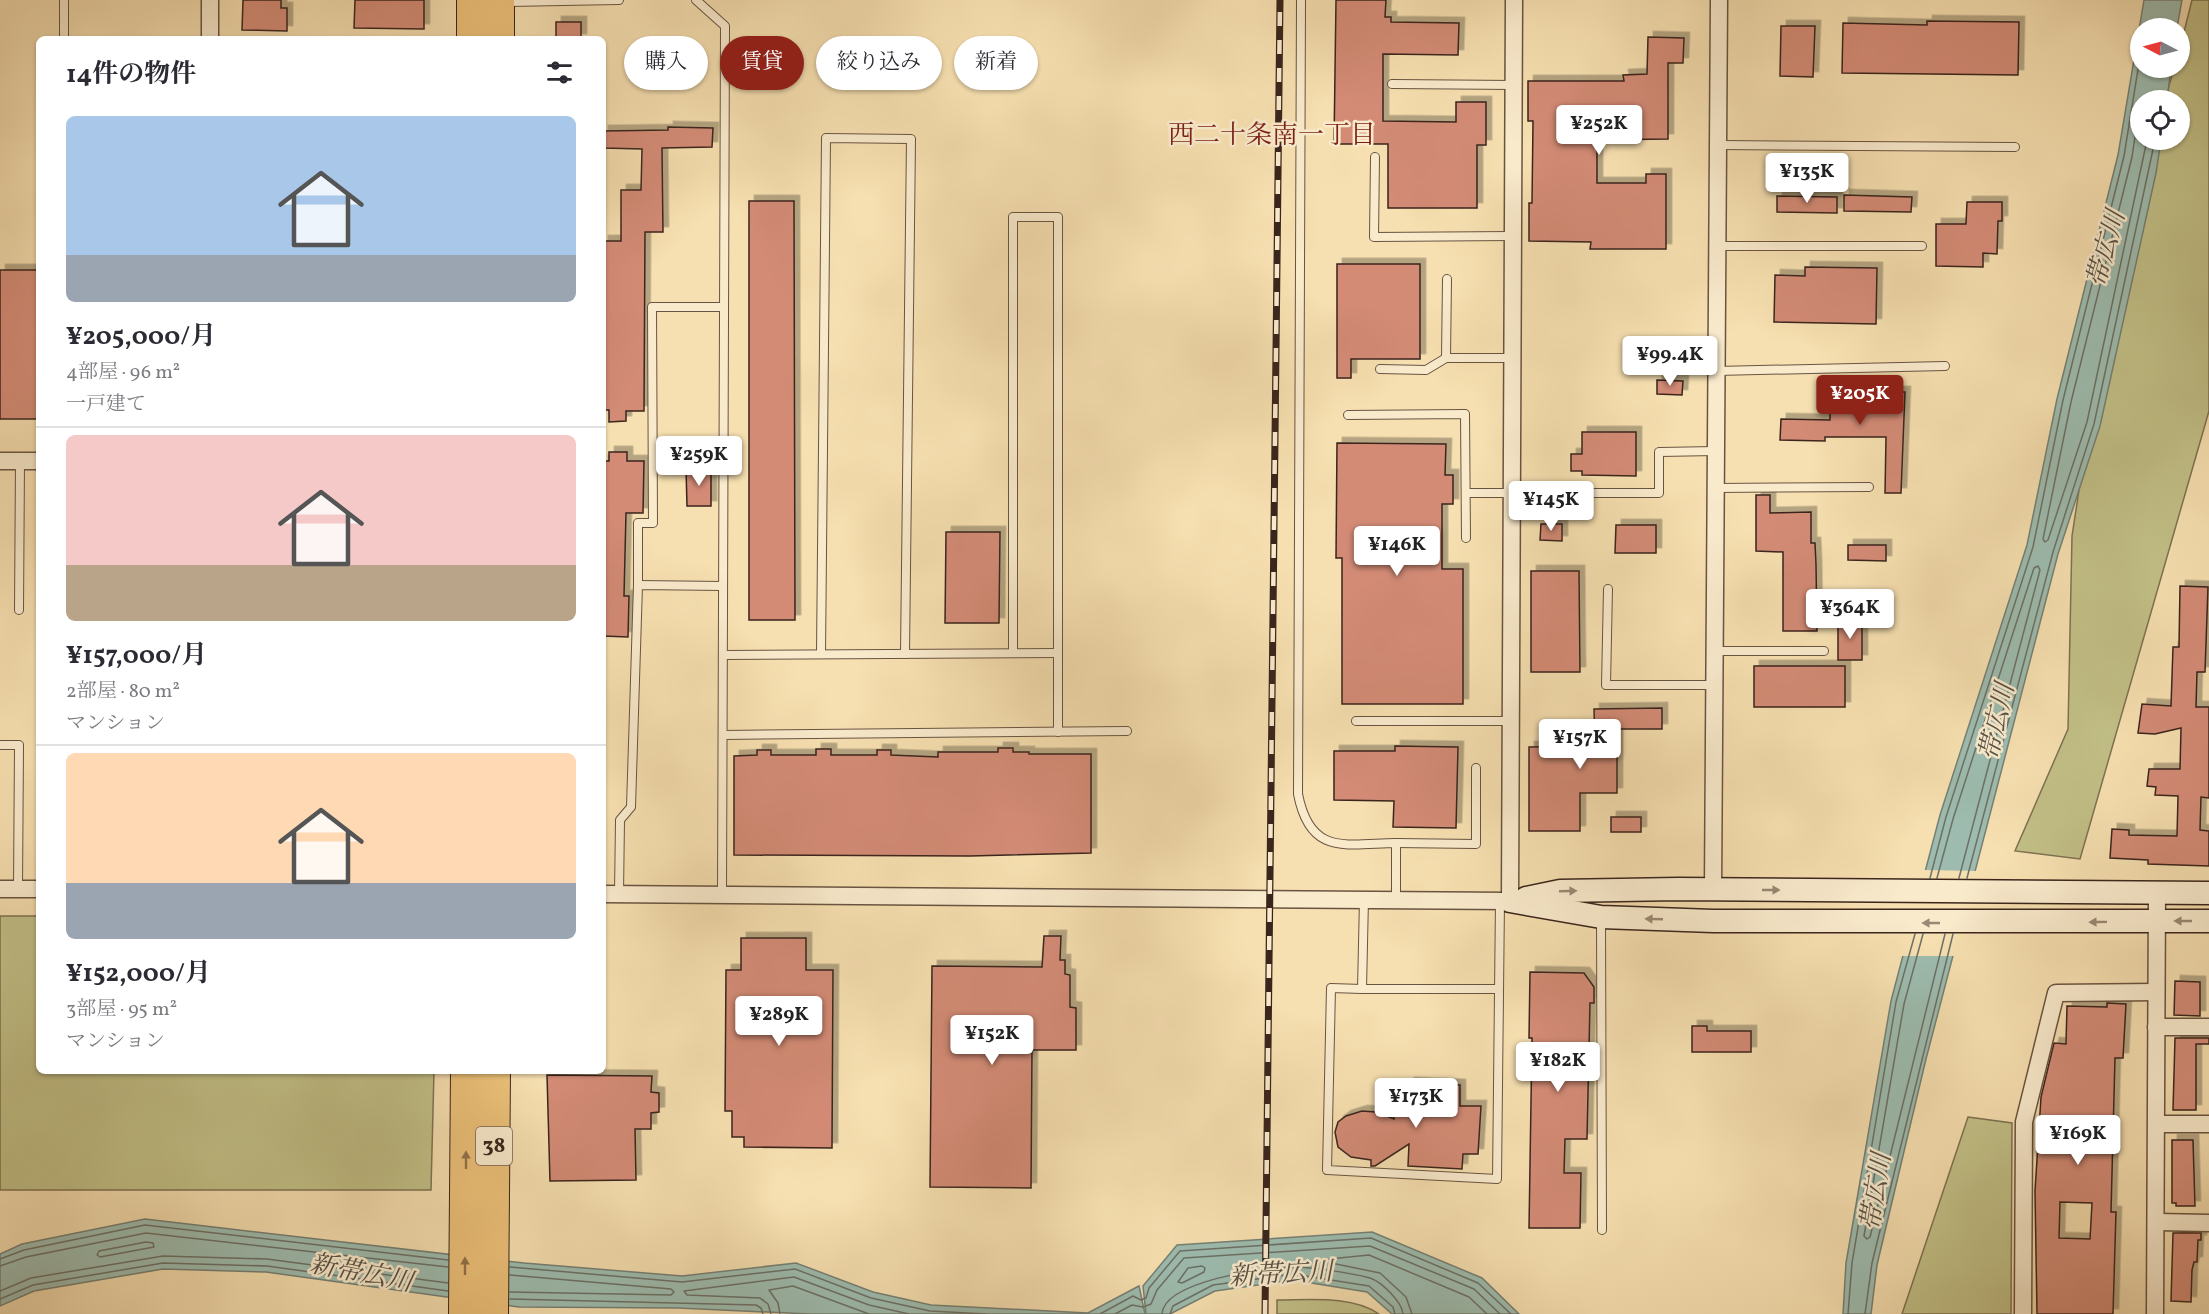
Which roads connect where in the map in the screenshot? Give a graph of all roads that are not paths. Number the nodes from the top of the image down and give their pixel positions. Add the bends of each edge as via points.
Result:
1 (64, 0) edge
2 (210, 0) edge
3 (619, 0) edge
4 (696, 0) edge
5 (1301, 0) edge
6 (1514, 0) edge
7 (1719, 0) edge
8 (486, 1) edge
9 (64, 36) edge
10 (210, 36) edge
11 (473, 36) edge
12 (499, 36) edge
13 (1392, 84) dead end
14 (1514, 86) junction
15 (1718, 145) junction
16 (2015, 147) dead end
17 (1375, 157) dead end
18 (1512, 236) junction
19 (1717, 246) junction
20 (1922, 246) dead end
21 (1447, 279) dead end
22 (724, 307) junction
23 (1446, 358) junction
24 (1511, 358) junction
25 (1945, 366) dead end
26 (1380, 369) dead end
27 (1716, 371) junction
28 (1348, 415) dead end
29 (1716, 451) junction
30 (0, 461) edge
31 (20, 461) junction
32 (36, 461) edge
33 (1869, 487) dead end
34 (1716, 488) junction
35 (1466, 493) junction
36 (1510, 493) junction
37 (1466, 538) dead end
38 (638, 585) junction
39 (723, 586) junction
40 (1608, 589) dead end
41 (19, 610) dead end
42 (1714, 651) junction
43 (1824, 651) dead end
44 (1013, 653) junction
45 (1058, 653) junction
46 (821, 654) junction
47 (905, 654) junction
48 (723, 655) junction
49 (1714, 686) junction
50 (1510, 721) junction
51 (1356, 722) dead end
52 (1127, 731) dead end
53 (1058, 732) junction
54 (723, 735) junction
55 (0, 745) edge
56 (1476, 768) dead end
57 (1396, 843) junction
58 (0, 889) edge
59 (18, 889) junction
60 (36, 890) edge
61 (1713, 890) junction
62 (2157, 892) junction
63 (2209, 893) edge
64 (611, 894) edge
65 (722, 895) junction
66 (1364, 899) junction
67 (1396, 900) junction
68 (1505, 901) junction
69 (1601, 916) junction
70 (1713, 921) junction
71 (2156, 921) junction
72 (2209, 921) edge
73 (1362, 988) junction
74 (1499, 989) junction
75 (2156, 992) junction
76 (2156, 1027) junction
77 (2209, 1027) edge
78 (466, 1074) edge
79 (495, 1074) edge
80 (2157, 1124) junction
81 (2209, 1124) edge
82 (479, 1219) junction
83 (2157, 1222) junction
84 (2209, 1223) edge
85 (1602, 1230) dead end
86 (464, 1314) edge
87 (493, 1314) edge
88 (2022, 1314) edge
89 (2155, 1314) edge

1 - 9 lane
2 - 10 street
3 - 8 lane
4 - 22 lane via 725,27
5 - 57 lane via 1298,794 1302,816 1312,831 1327,842
6 - 14 street
7 - 15 street
8 - 11 highway
8 - 12 highway
13 - 14 lane
14 - 18 street
15 - 16 lane
15 - 19 street
17 - 18 lane via 1374,237
18 - 24 street
19 - 20 lane
19 - 27 street
21 - 23 lane
22 - 38 lane via 652,307 652,523 638,523
22 - 39 lane
23 - 24 lane
23 - 26 lane via 1426,370
24 - 36 street
25 - 27 lane
27 - 29 street
28 - 35 lane via 1465,414
29 - 34 street
29 - 36 lane via 1659,452 1659,493
30 - 31 street
31 - 32 street
31 - 41 lane
33 - 34 lane
34 - 42 street
35 - 36 lane
35 - 37 lane
36 - 50 street
38 - 39 lane
38 - 64 lane via 631,807 620,820
39 - 48 lane
40 - 49 lane via 1606,685
42 - 43 lane
42 - 49 street
44 - 45 lane
44 - 45 lane via 1013,217 1058,217
44 - 47 lane
45 - 53 lane
46 - 47 lane
46 - 47 lane via 826,138 910,139
46 - 48 lane
48 - 54 lane
49 - 61 street
50 - 51 lane
50 - 68 street
52 - 53 lane
53 - 54 lane
54 - 65 lane
55 - 59 lane via 19,745
56 - 57 lane via 1476,844
57 - 67 lane
58 - 59 street
59 - 60 street
61 -> 62 street
68 -> 61 street via 1560,891
61 - 70 street
62 - 63 street
62 - 71 street
64 - 65 street
65 - 66 street
66 - 67 street
66 - 73 lane
67 - 68 street
68 - 69 street
68 - 74 lane
70 -> 69 street
69 - 85 lane
71 -> 70 street
72 -> 71 street
71 - 75 street
73 - 74 lane
73 - 74 lane via 1331,988 1327,1170 1497,1179
75 - 76 street
75 - 88 street via 2056,993 2024,1122
76 - 77 street
76 - 80 street
82 -> 78 highway, 38
79 - 82 highway, 38
80 - 81 street
80 - 83 street
86 -> 82 highway, 38
82 - 87 highway, 38
83 - 84 street
83 - 89 street

